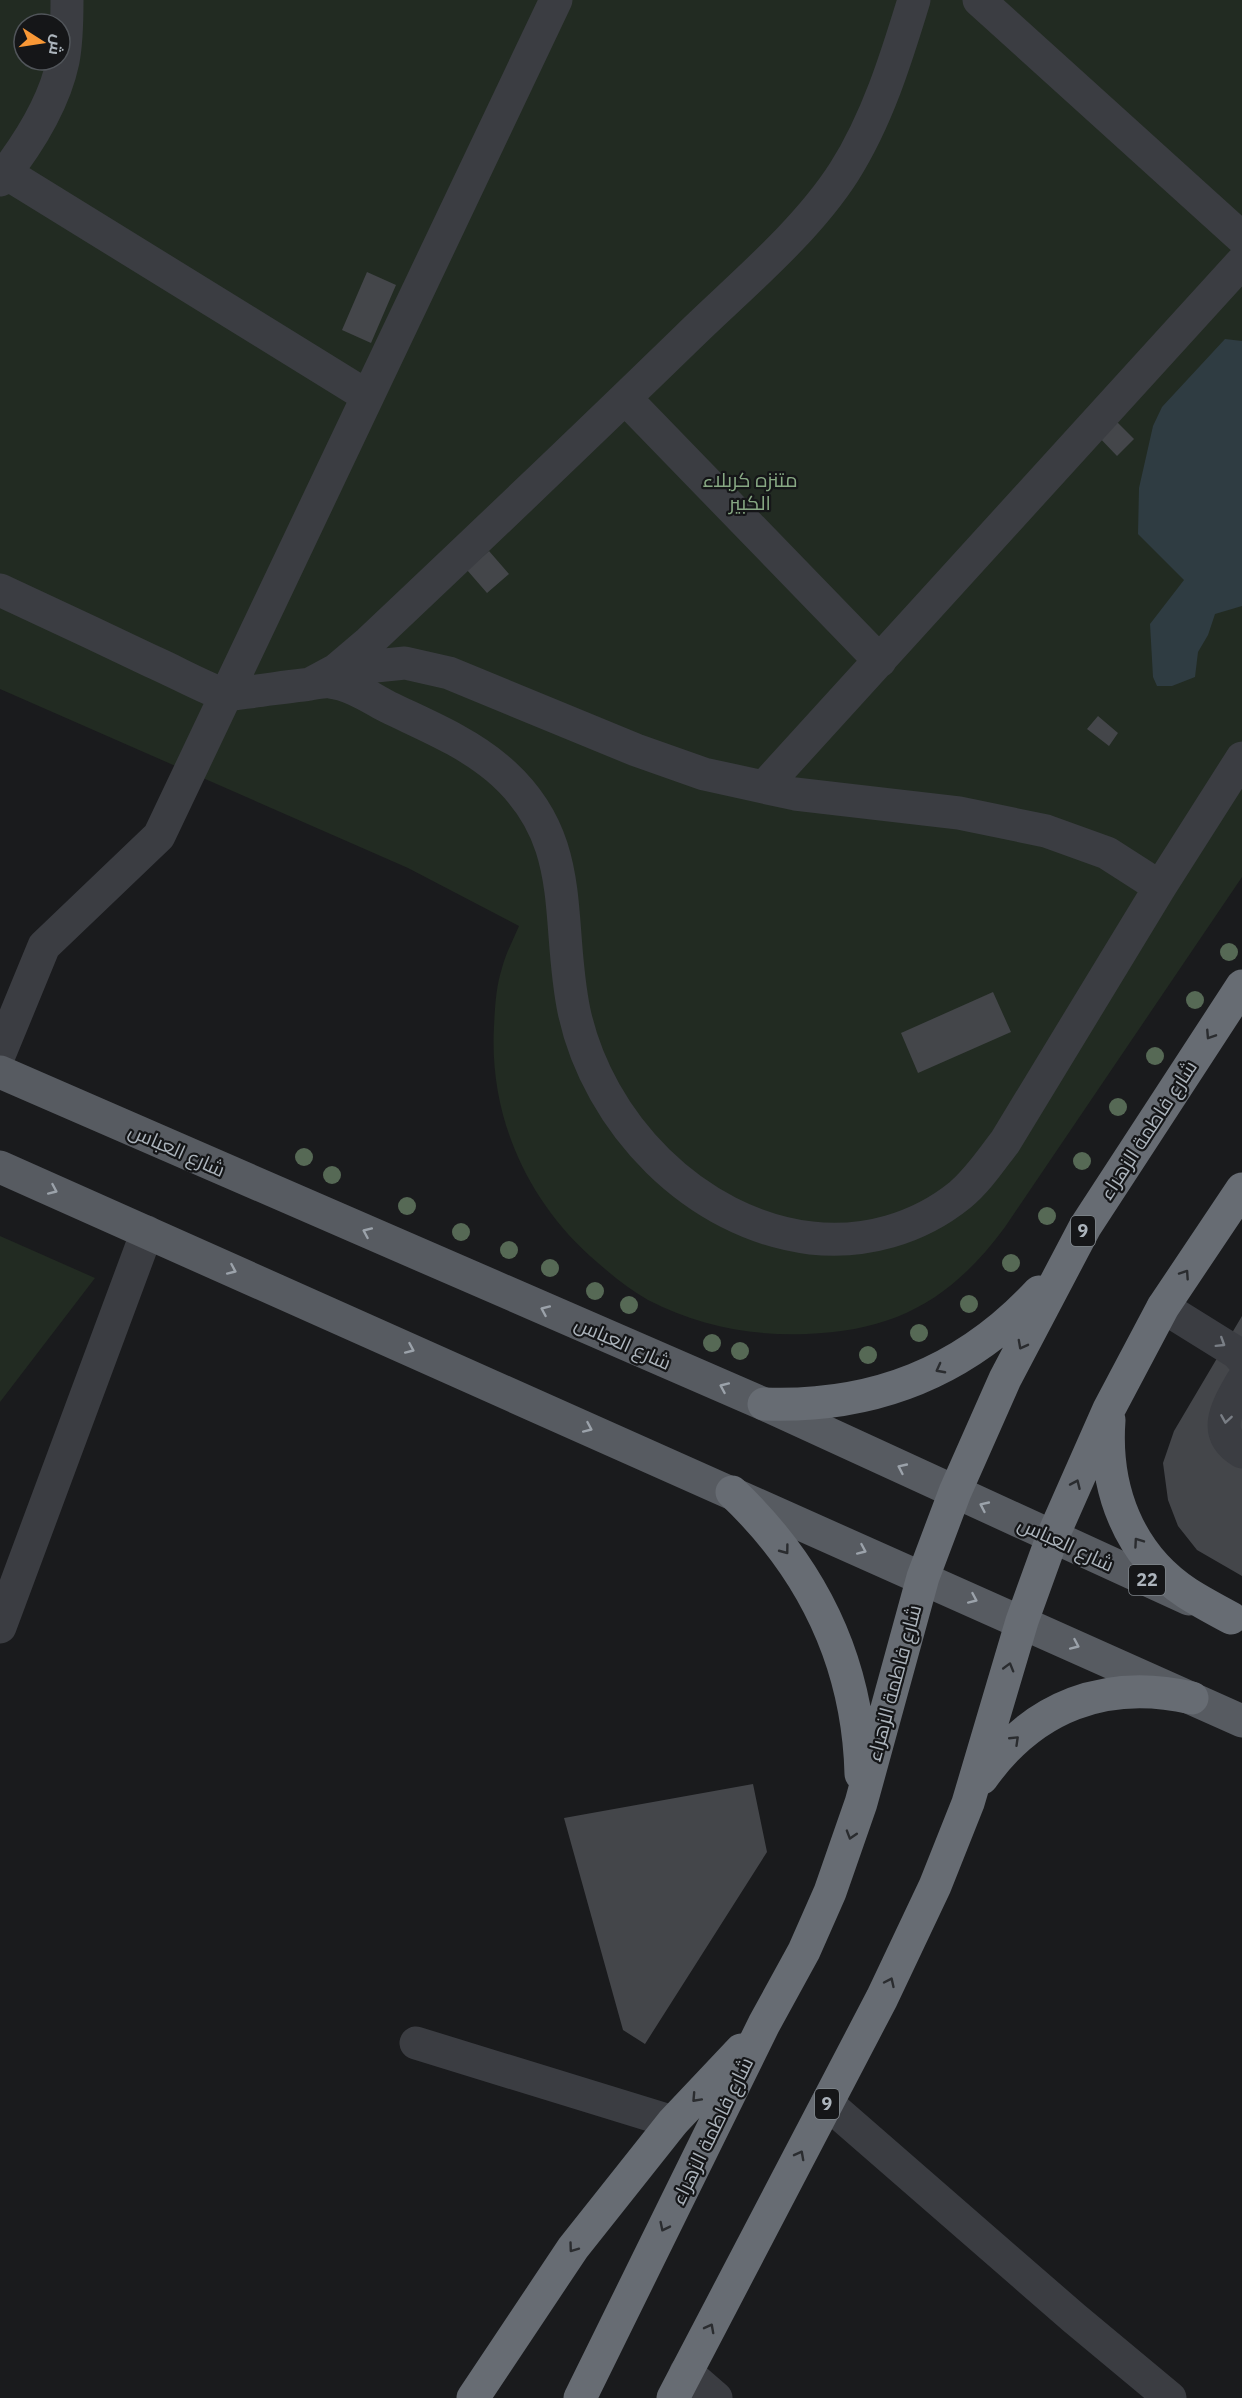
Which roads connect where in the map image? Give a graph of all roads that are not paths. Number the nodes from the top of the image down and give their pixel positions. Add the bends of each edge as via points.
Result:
1 (67, 0) edge
2 (556, 0) edge
3 (914, 0) edge
4 (979, 0) edge
5 (3, 176) edge
6 (1242, 238) edge
7 (1242, 262) edge
8 (367, 396) junction
9 (625, 398) junction
10 (0, 590) edge
11 (879, 661) junction
12 (323, 677) junction
13 (225, 695) junction
14 (1242, 758) edge
15 (764, 788) junction
16 (1160, 887) junction
17 (1242, 986) edge
18 (0, 1053) edge
19 (0, 1072) edge
20 (0, 1167) edge
21 (1242, 1188) edge
22 (1085, 1227) junction
23 (147, 1232) junction
24 (1163, 1307) junction
25 (1242, 1359) edge
26 (1242, 1382) edge
27 (764, 1404) junction
28 (1109, 1409) junction
29 (1242, 1452) edge
30 (732, 1492) junction
31 (955, 1492) junction
32 (1052, 1538) junction
33 (923, 1577) junction
34 (1022, 1621) junction
35 (1237, 1621) edge
36 (0, 1627) edge
37 (1192, 1698) junction
38 (1242, 1721) edge
39 (861, 1803) junction
40 (968, 1803) junction
41 (765, 2024) junction
42 (416, 2043) dead end
43 (827, 2103) junction
44 (673, 2122) junction
45 (680, 2385) edge
46 (473, 2398) edge
47 (580, 2398) edge
48 (716, 2398) edge
49 (1170, 2398) edge

1 - 5 street via 62,63 51,96 34,131
2 - 8 street
3 - 9 street via 873,116 827,195 797,230
4 - 6 street
5 - 8 street
7 - 11 street
8 - 13 street
9 - 11 street
9 - 12 street via 369,642
10 - 13 street
11 - 15 street
12 - 13 street
12 - 15 street via 405,663 449,673 636,750 704,774
12 - 16 street via 474,750 524,796 541,820 553,848 574,1010 583,1043 620,1116 645,1149 702,1197 747,1220 799,1237 849,1241 880,1235 935,1212 962,1194 1005,1142
13 - 18 street via 159,836 44,946
14 - 16 street
15 - 16 street via 959,813 1046,831 1107,853
17 -> 22 highway, شارع فاطمة الزهراء / 9
27 -> 19 main road, شارع العباس
20 -> 23 main road
24 -> 21 highway, 9
22 -> 27 highway via 1046,1286 1022,1311 995,1334 935,1372 868,1396 799,1406
22 -> 31 highway, شارع فاطمة الزهراء / 9 via 1005,1378
23 -> 30 main road
23 - 36 street
24 -> 25 street
24 - 28 highway, 9
26 -> 29 street via 1225,1415 1224,1426 1226,1437
31 -> 27 main road, شارع العباس
32 -> 28 highway, 9
35 -> 28 highway via 1186,1592 1154,1565 1130,1530 1114,1492 1108,1461
30 -> 33 main road
30 -> 39 highway via 794,1562 826,1618 855,1708 860,1739
32 -> 31 main road, شارع العباس / 22
31 - 33 highway, شارع فاطمة الزهراء / 9
32 - 34 highway, 9
32 - 35 main road, شارع العباس / 22
33 -> 34 main road
33 - 39 highway, شارع فاطمة الزهراء / 9
34 -> 37 main road
40 -> 34 highway, 9
37 - 38 main road
40 -> 37 highway via 1001,1753 1023,1732 1074,1702 1134,1690
39 -> 41 highway, شارع فاطمة الزهراء / 9 via 804,1951
43 -> 40 highway, 9 via 935,1886
41 -> 44 highway
41 -> 47 highway, شارع فاطمة الزهراء / 9
42 - 44 street
45 -> 43 highway, 9
43 - 49 street
44 -> 46 highway via 573,2247
45 - 48 street

